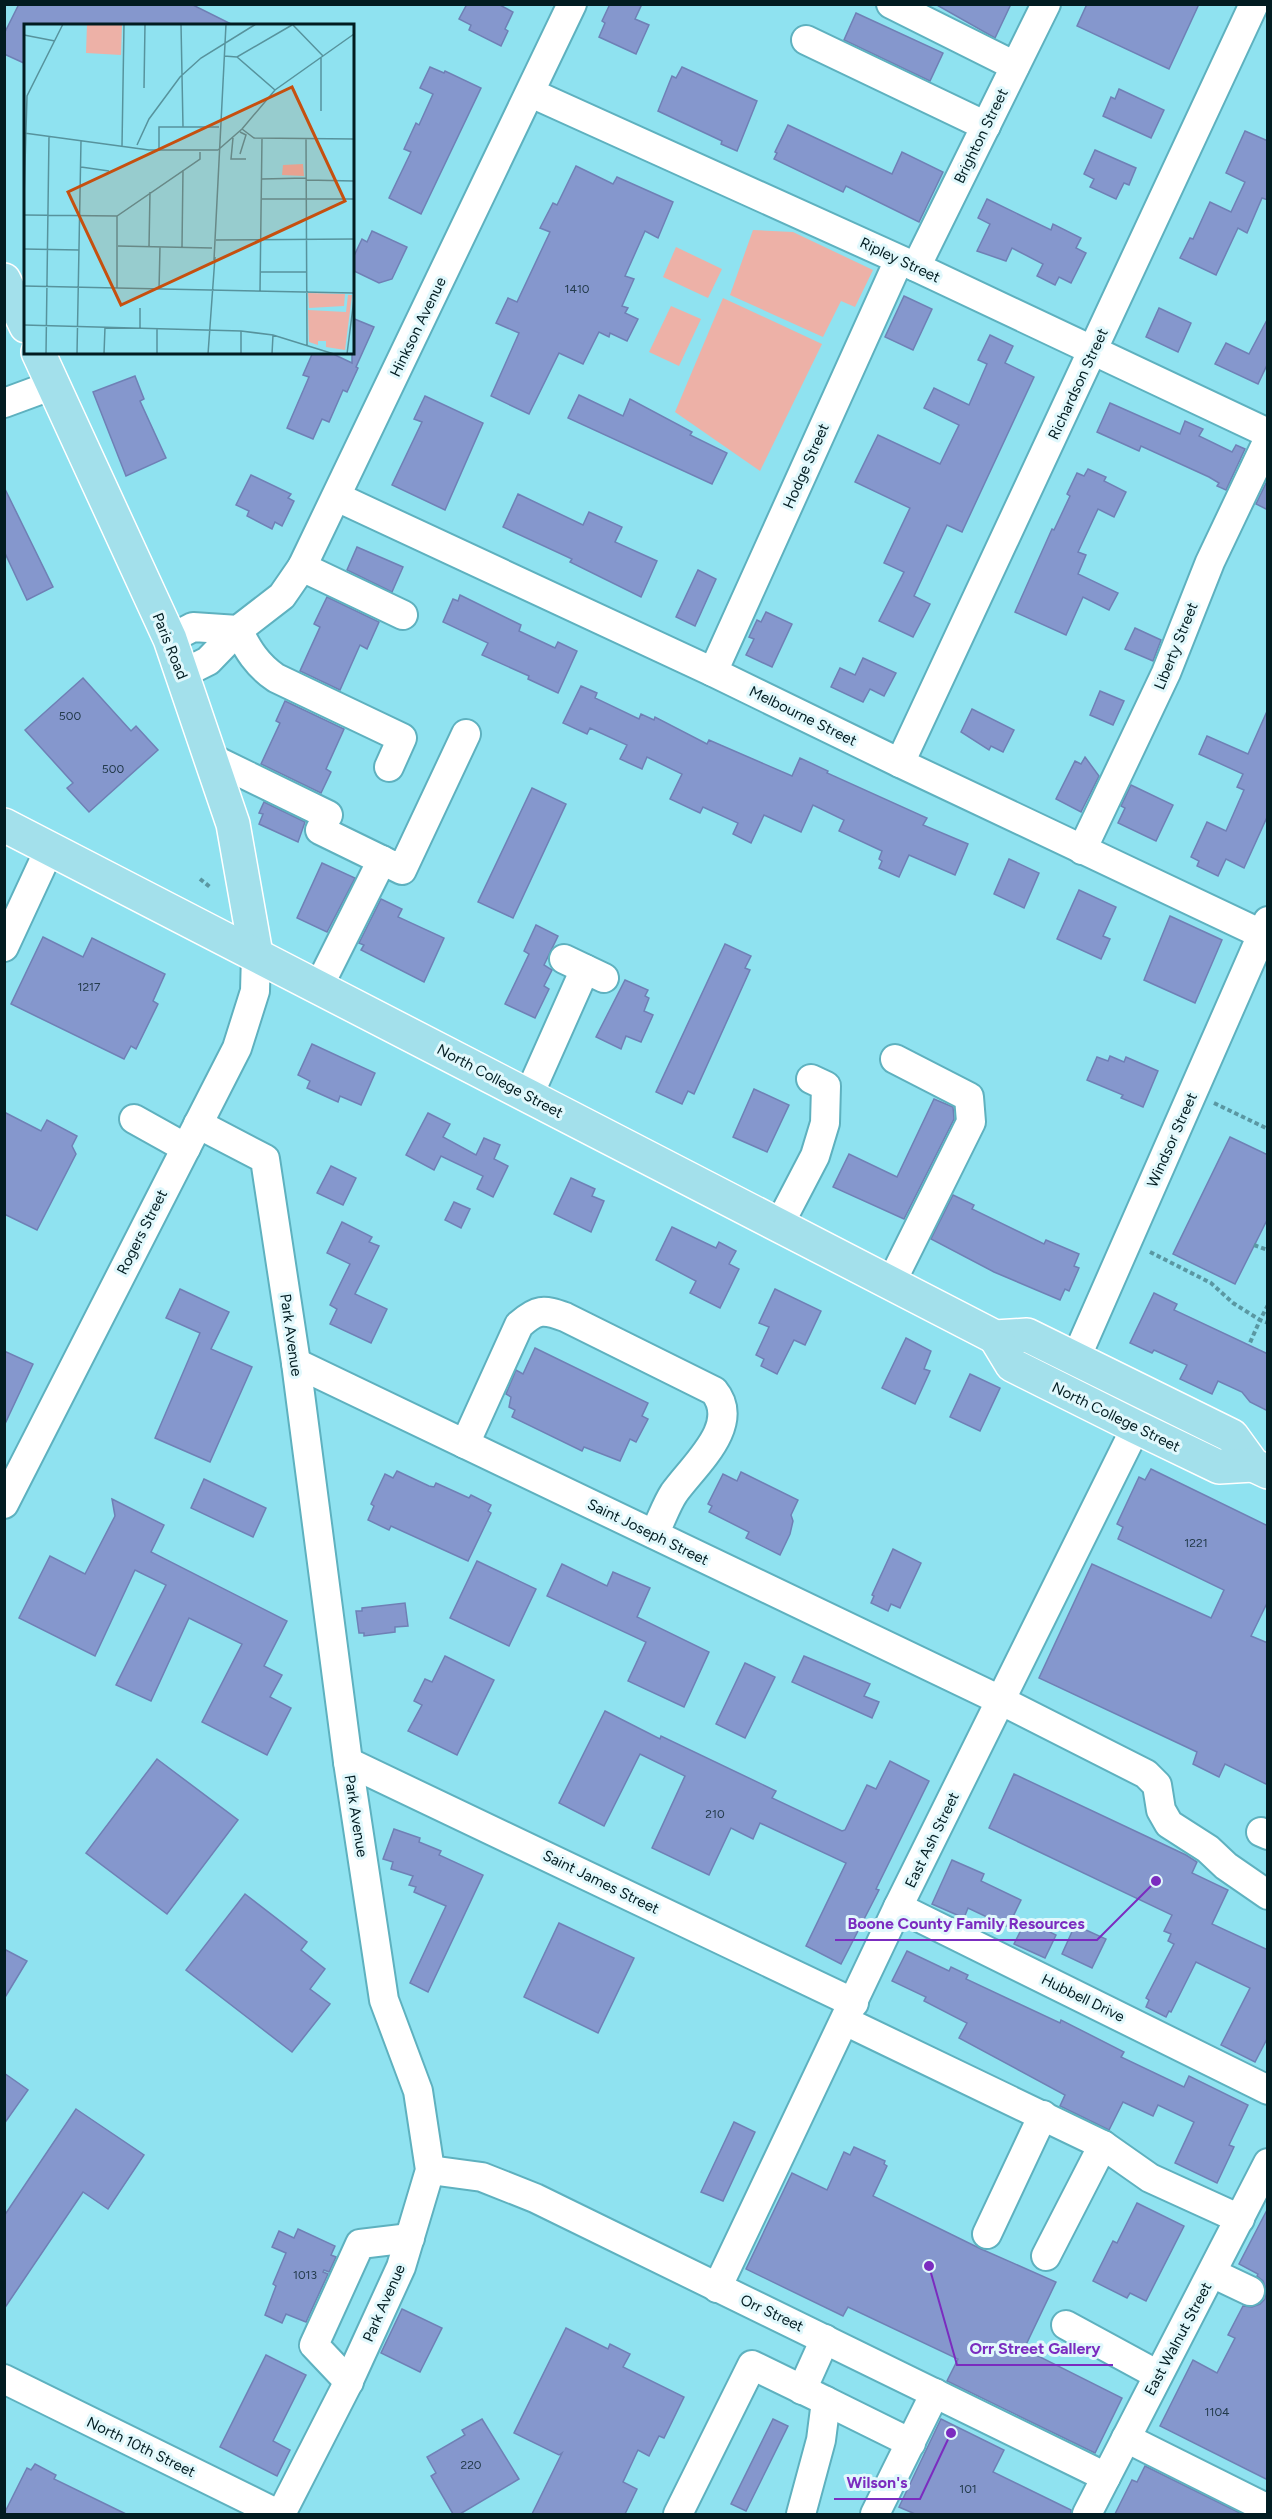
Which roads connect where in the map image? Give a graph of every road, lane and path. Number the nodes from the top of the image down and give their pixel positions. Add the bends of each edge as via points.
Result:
1 (572, 4) edge
2 (891, 4) edge
3 (1046, 4) edge
4 (1254, 4) edge
5 (806, 40) dead end
6 (1015, 66) junction
7 (531, 93) junction
8 (986, 126) junction
9 (908, 263) junction
10 (4, 280) edge
11 (24, 322) edge
12 (1094, 350) junction
13 (39, 354) edge
14 (52, 385) junction
15 (4, 403) edge
16 (1268, 433) edge
17 (1268, 440) edge
18 (337, 497) junction
19 (302, 567) junction
20 (403, 615) dead end
21 (238, 630) junction
22 (170, 639) junction
23 (713, 672) junction
24 (182, 674) junction
25 (466, 734) dead end
26 (212, 758) junction
27 (900, 763) junction
28 (389, 767) dead end
29 (4, 825) edge
30 (50, 848) junction
31 (1082, 850) junction
32 (382, 860) junction
33 (200, 879) dead end
34 (210, 887) dead end
35 (1266, 931) edge
36 (4, 947) edge
37 (256, 954) junction
38 (584, 969) dead end
39 (319, 986) junction
40 (895, 1059) dead end
41 (811, 1080) dead end
42 (528, 1097) junction
43 (1208, 1100) dead end
44 (134, 1119) dead end
45 (1268, 1129) edge
46 (192, 1136) junction
47 (779, 1225) junction
48 (1254, 1245) dead end
49 (1143, 1249) dead end
50 (1268, 1250) edge
51 (891, 1283) junction
52 (1268, 1305) edge
53 (1260, 1320) junction
54 (1268, 1323) edge
55 (995, 1337) junction
56 (1248, 1346) dead end
57 (1076, 1358) junction
58 (296, 1363) junction
59 (1136, 1427) junction
60 (465, 1444) junction
61 (1260, 1468) edge
62 (5, 1501) edge
63 (654, 1534) junction
64 (1000, 1700) junction
65 (348, 1762) junction
66 (1268, 1895) edge
67 (898, 1907) junction
68 (849, 2012) junction
69 (1268, 2090) edge
70 (1043, 2115) junction
71 (1103, 2145) junction
72 (1268, 2163) edge
73 (430, 2170) junction
74 (1240, 2220) junction
75 (987, 2234) dead end
76 (410, 2238) junction
77 (1046, 2256) dead end
78 (1212, 2273) junction
79 (717, 2288) junction
80 (1250, 2291) dead end
81 (1066, 2325) dead end
82 (825, 2339) junction
83 (1158, 2375) junction
84 (4, 2379) edge
85 (349, 2382) junction
86 (935, 2393) junction
87 (814, 2396) junction
88 (1126, 2438) junction
89 (911, 2444) junction
90 (1106, 2477) junction
91 (1268, 2510) edge
92 (279, 2514) edge
93 (678, 2514) edge
94 (801, 2514) edge
95 (875, 2514) edge
96 (1087, 2514) edge

1 - 7 street, Hinkson Avenue
2 - 6 street
3 - 6 street, Brighton Street
4 - 12 street, Richardson Street
5 - 8 street
6 - 8 street, Brighton Street
7 - 9 street, Ripley Street
7 - 18 street, Hinkson Avenue
8 - 9 street, Brighton Street
9 - 12 street, Ripley Street
9 - 23 street, Hodge Street
10 - 11 main road
12 - 16 street, Ripley Street
12 - 27 street, Richardson Street
13 - 14 main road, Paris Road
14 - 15 street
14 - 22 main road, Paris Road
17 - 31 street, Liberty Street via 1210,562 1166,673
18 - 19 street, Hinkson Avenue
18 - 23 street, Melbourne Street
19 - 20 street
19 - 21 street, Hinkson Avenue via 282,596
21 - 22 street via 193,627
21 - 24 street, Hinkson Avenue via 208,661
21 - 28 street via 250,653 276,678 402,738
22 - 24 main road, Paris Road
23 - 27 street, Melbourne Street
24 - 26 main road, Paris Road
25 - 32 street via 402,870
26 - 32 street via 328,815 320,830
26 - 37 main road, Paris Road via 233,824
27 - 31 street, Melbourne Street
29 - 30 main road, North College Street
30 - 36 street
30 - 37 main road, North College Street
31 - 35 street, Melbourne Street
32 - 39 street
33 - 34 path
35 - 57 street, Windsor Street
37 - 39 main road, North College Street
37 - 46 street, Rogers Street via 255,991 237,1048
38 - 42 street
39 - 42 main road, North College Street
40 - 51 street via 969,1097 971,1122
41 - 47 street via 826,1086 825,1124 814,1156
42 - 47 main road, North College Street
43 - 45 path
44 - 46 street
46 - 58 street, Park Avenue via 265,1159
46 - 62 street, Rogers Street
47 - 51 main road, North College Street
48 - 50 path
49 - 53 path via 1211,1283
51 - 55 main road, North College Street
52 - 53 path
53 - 54 path
53 - 56 path
55 - 57 main road, North College Street via 1027,1335
55 - 59 main road, North College Street via 1012,1365
57 - 61 main road, North College Street via 1232,1437
58 - 60 street, Saint Joseph Street
58 - 65 street, Park Avenue
59 - 61 main road, North College Street via 1219,1467
59 - 64 street, East Ash Street via 1070,1584
60 - 63 street, Saint Joseph Street
60 - 63 street via 519,1325 531,1314 546,1310 565,1317 714,1391 721,1400 722,1428 672,1495
63 - 64 street, Saint Joseph Street
64 - 66 street, Saint Joseph Street via 1146,1774 1157,1785 1161,1810 1169,1824
64 - 67 street, East Ash Street
65 - 68 street, Saint James Street
65 - 73 street, Park Avenue via 384,2000 418,2091
67 - 68 street, East Ash Street
67 - 69 street, Hubbell Drive
68 - 70 street, Saint James Street
68 - 79 street, East Ash Street
70 - 71 street, Saint James Street
70 - 75 street
71 - 74 street, Saint James Street via 1150,2178
71 - 77 street
72 - 74 street, East Walnut Street
73 - 76 street, Park Avenue
73 - 79 street, Orr Street via 482,2177 535,2198
74 - 78 street, East Walnut Street
76 - 85 street, Park Avenue via 401,2267
76 - 85 street via 360,2244 314,2346
78 - 80 street
78 - 83 street, East Walnut Street
79 - 82 street, Orr Street
81 - 83 street
82 - 86 street, Orr Street
82 - 87 street
83 - 88 street, East Walnut Street
84 - 92 street, North 10th Street
85 - 92 street, Park Avenue
86 - 89 street
86 - 90 street, Orr Street
87 - 89 street
87 - 93 street via 752,2365
87 - 94 street via 820,2440
88 - 90 street, East Walnut Street
88 - 91 street
89 - 95 street
90 - 96 street, East Walnut Street

